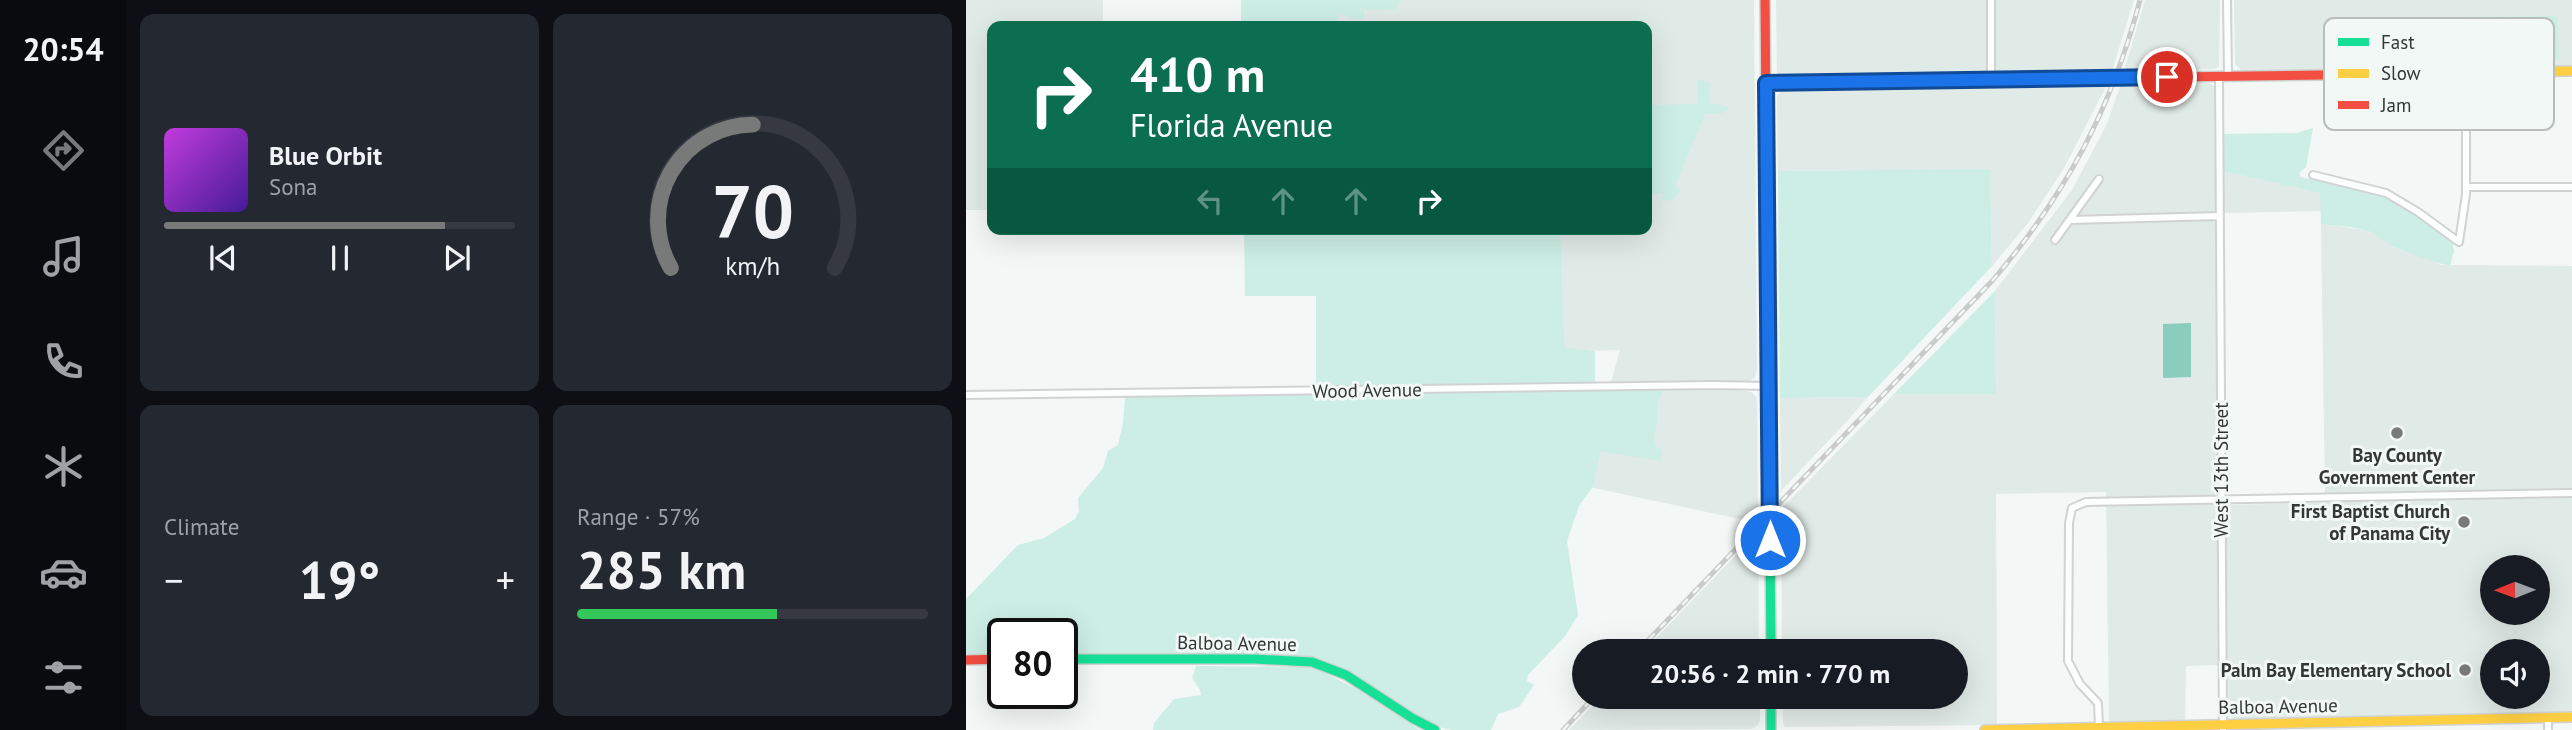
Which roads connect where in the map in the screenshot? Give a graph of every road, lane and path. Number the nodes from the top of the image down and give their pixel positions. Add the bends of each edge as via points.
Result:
1 (1765, 0) edge
2 (1990, 0) edge
3 (2227, 0) edge
4 (2554, 71) edge
5 (2572, 71) edge
6 (2324, 74) edge
7 (2223, 76) junction
8 (1991, 80) junction
9 (1766, 83) junction
10 (2466, 130) edge
11 (2313, 175) dead end
12 (2099, 179) dead end
13 (2466, 187) junction
14 (2572, 187) edge
15 (2219, 216) junction
16 (2070, 220) junction
17 (2055, 240) dead end
18 (1769, 386) junction
19 (966, 395) edge
20 (2572, 493) edge
21 (2221, 500) junction
22 (1771, 639) edge
23 (987, 659) edge
24 (1078, 659) edge
25 (966, 660) edge
26 (1771, 709) edge
27 (2548, 717) junction
28 (2572, 717) edge
29 (2408, 725) edge
30 (2223, 727) edge
31 (2293, 727) edge
32 (2099, 728) junction
33 (1435, 730) edge
34 (1771, 730) edge
35 (1985, 730) edge
36 (2548, 730) edge

1 - 9 main road
2 - 8 street
3 - 7 street, West 13th Street
4 - 5 main road
6 - 7 main road
7 - 8 main road
7 - 15 street, West 13th Street
8 - 9 main road
9 - 18 main road
10 - 13 street
11 - 13 street via 2385,193 2459,242
12 - 16 street
13 - 14 street
15 - 16 street
15 - 21 street, West 13th Street
16 - 17 street
18 - 19 street, Wood Avenue
18 - 22 main road
20 - 21 street
21 - 30 street, West 13th Street
21 - 32 street via 2086,502 2072,508 2068,661 2080,684 2098,703
23 - 25 main road
24 - 33 main road, Balboa Avenue via 1312,662 1342,673
26 - 34 main road
27 - 28 main road, Balboa Avenue
27 - 29 main road, Balboa Avenue
27 - 36 street
29 - 31 main road, Balboa Avenue
30 - 31 main road, Balboa Avenue
30 - 32 main road, Balboa Avenue
32 - 35 main road, Balboa Avenue

